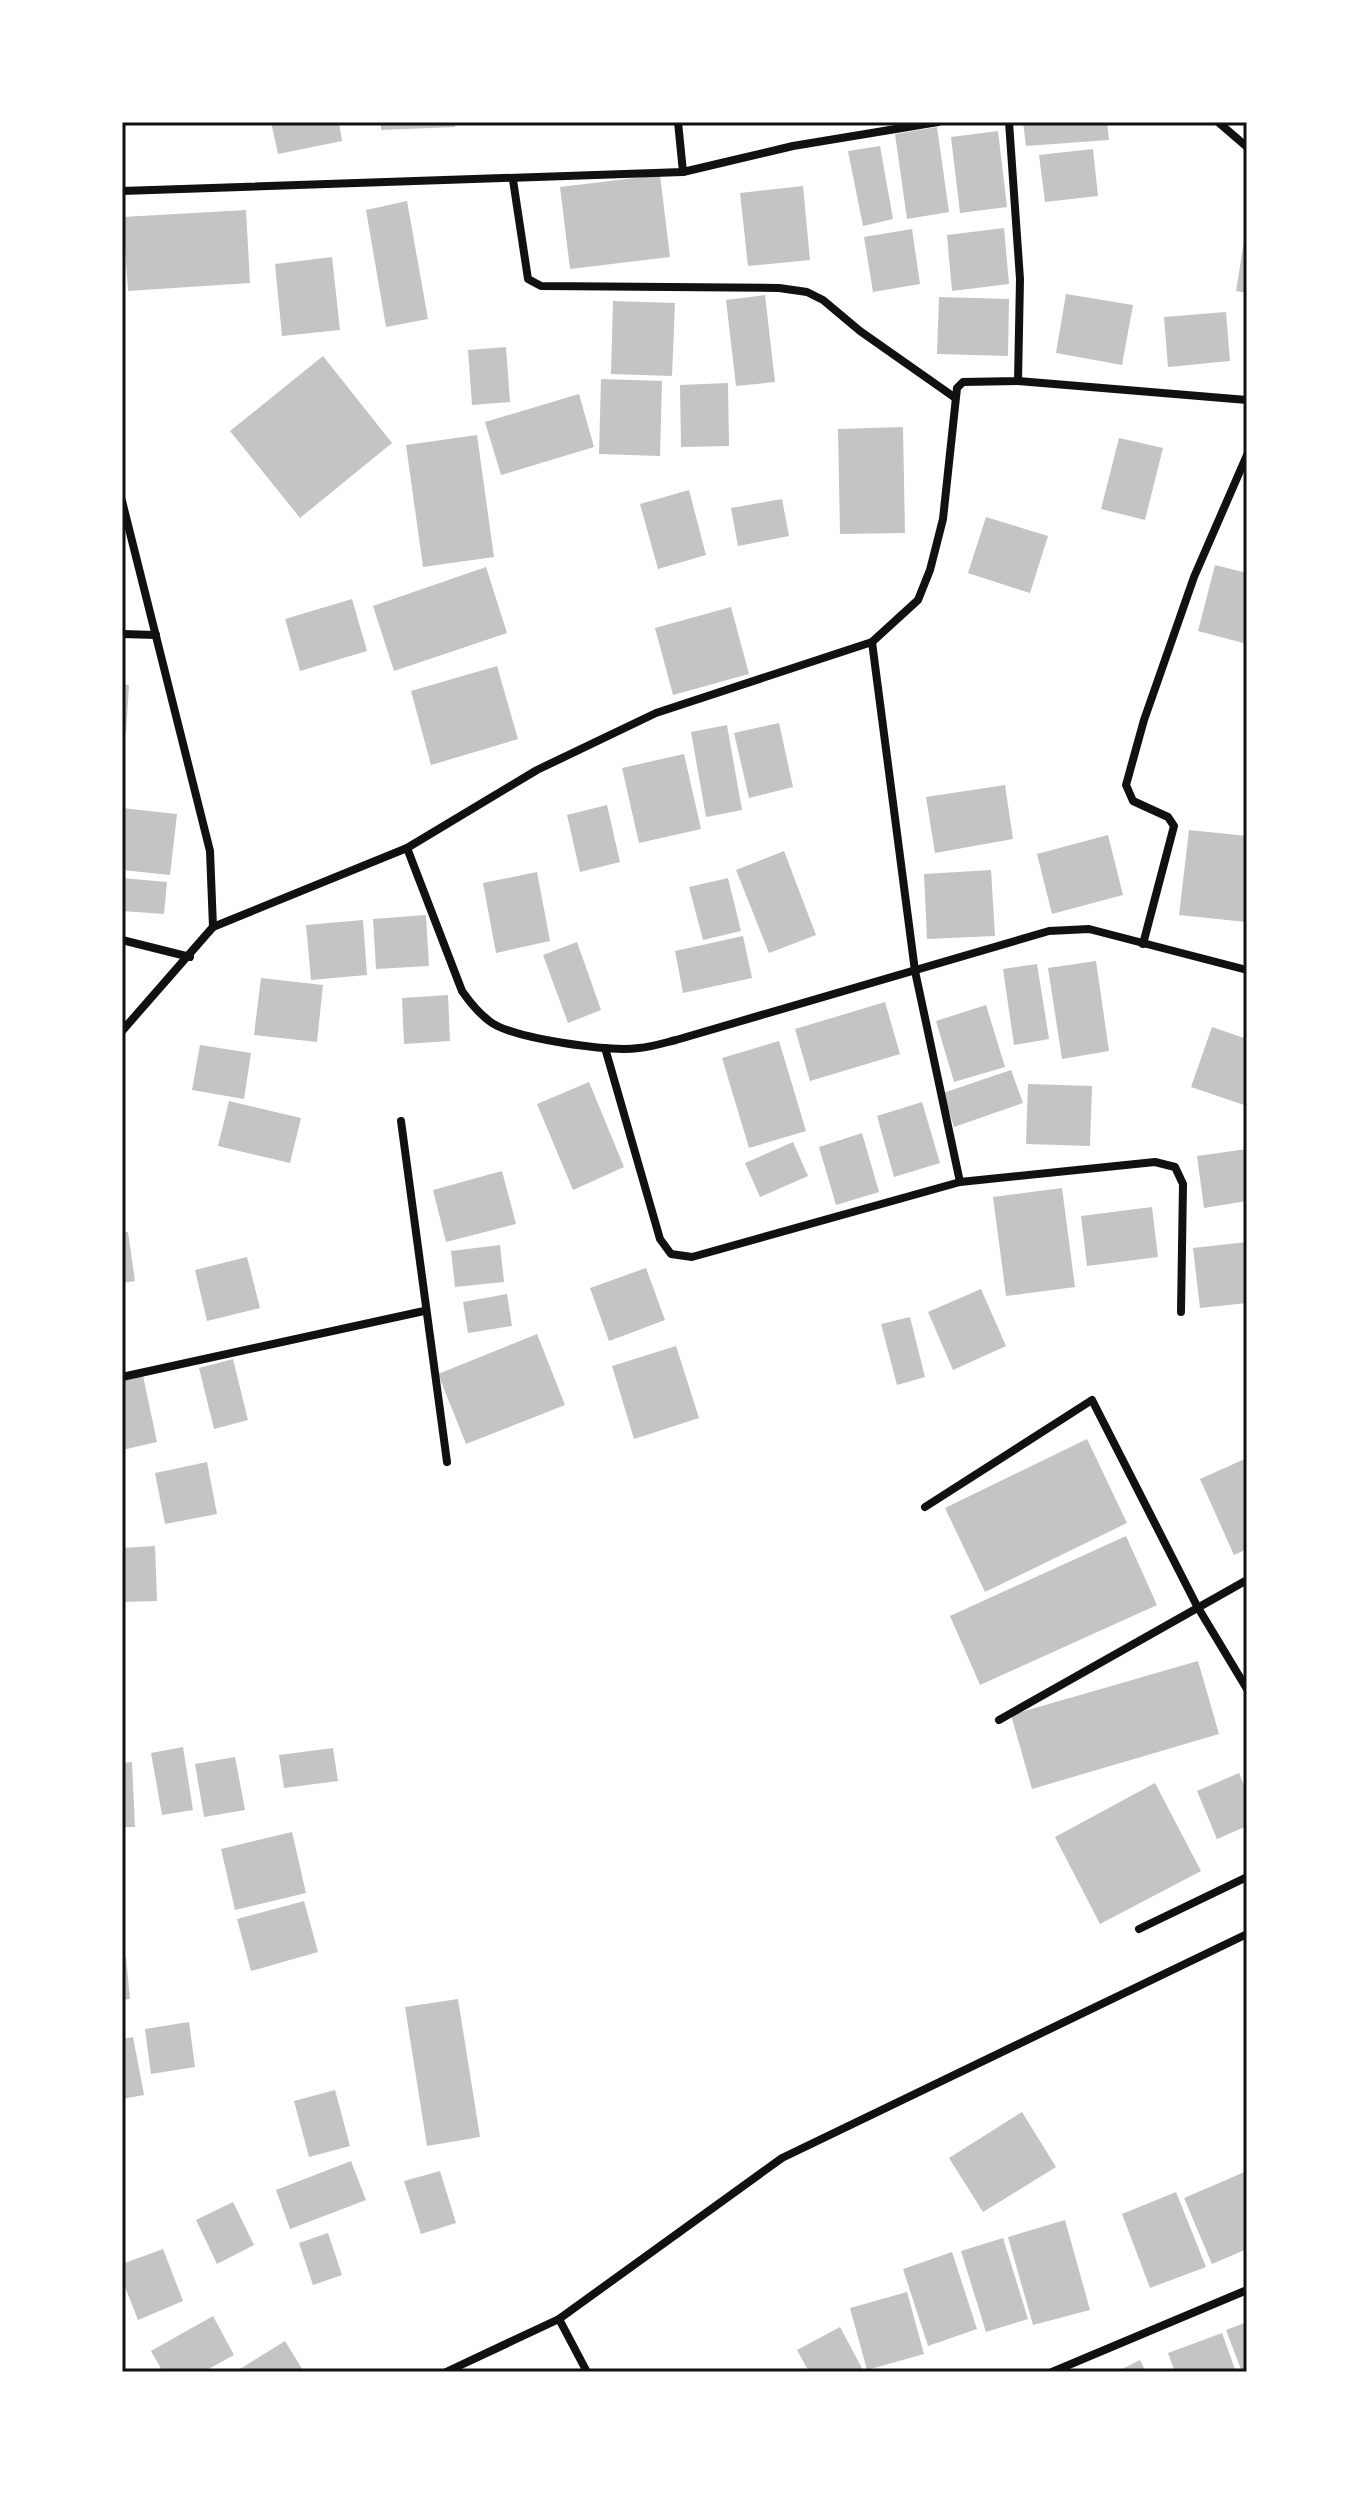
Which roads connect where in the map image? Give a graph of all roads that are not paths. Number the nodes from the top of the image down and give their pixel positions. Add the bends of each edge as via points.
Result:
1 (678, 122) edge
2 (938, 122) edge
3 (1009, 122) edge
4 (1218, 122) edge
5 (1247, 147) edge
6 (683, 172) junction
7 (513, 180) junction
8 (122, 191) edge
9 (1018, 381) junction
10 (954, 397) junction
11 (1247, 400) edge
12 (1247, 455) edge
13 (122, 501) edge
14 (122, 634) edge
15 (156, 635) junction
16 (872, 642) junction
17 (407, 848) junction
18 (213, 927) junction
19 (122, 940) edge
20 (1143, 944) junction
21 (190, 957) junction
22 (1247, 970) edge
23 (915, 971) junction
24 (122, 1031) edge
25 (605, 1048) junction
26 (401, 1121) dead end
27 (960, 1182) junction
28 (424, 1311) junction
29 (1181, 1312) dead end
30 (122, 1377) edge
31 (447, 1462) dead end
32 (925, 1507) dead end
33 (1247, 1580) edge
34 (1197, 1606) junction
35 (1247, 1689) edge
36 (999, 1720) dead end
37 (1247, 1877) edge
38 (1139, 1929) dead end
39 (1247, 1934) edge
40 (1247, 2290) edge
41 (559, 2319) junction
42 (446, 2372) edge
43 (587, 2372) edge
44 (1052, 2372) edge

1 - 6 street
2 - 6 street via 793,146
3 - 9 street via 1021,309
4 - 5 street
6 - 7 street
7 - 8 street
7 - 10 street via 528,279 541,286 807,292
9 - 10 street via 963,382
9 - 11 street
10 - 16 street via 943,519 930,570 918,600
12 - 20 street via 1194,577 1126,785 1133,801 1168,817 1174,826
13 - 15 street
14 - 15 street
15 - 18 street via 210,851
16 - 17 street via 656,713 516,782
16 - 23 street
17 - 18 street
17 - 25 street via 462,991 474,1008 513,1032
18 - 21 street
19 - 21 street
20 - 22 street
20 - 23 street via 1089,929 1049,931
21 - 24 street
23 - 25 street via 676,1040 638,1049
23 - 27 street
25 - 27 street via 660,1239 671,1254 692,1257
26 - 28 street
27 - 29 street via 1155,1162 1175,1167 1183,1184
28 - 30 street
28 - 31 street
32 - 34 street via 1092,1400
33 - 34 street
34 - 35 street
34 - 36 street
37 - 38 street
39 - 41 street via 782,2158
40 - 44 street
41 - 42 street
41 - 43 street

